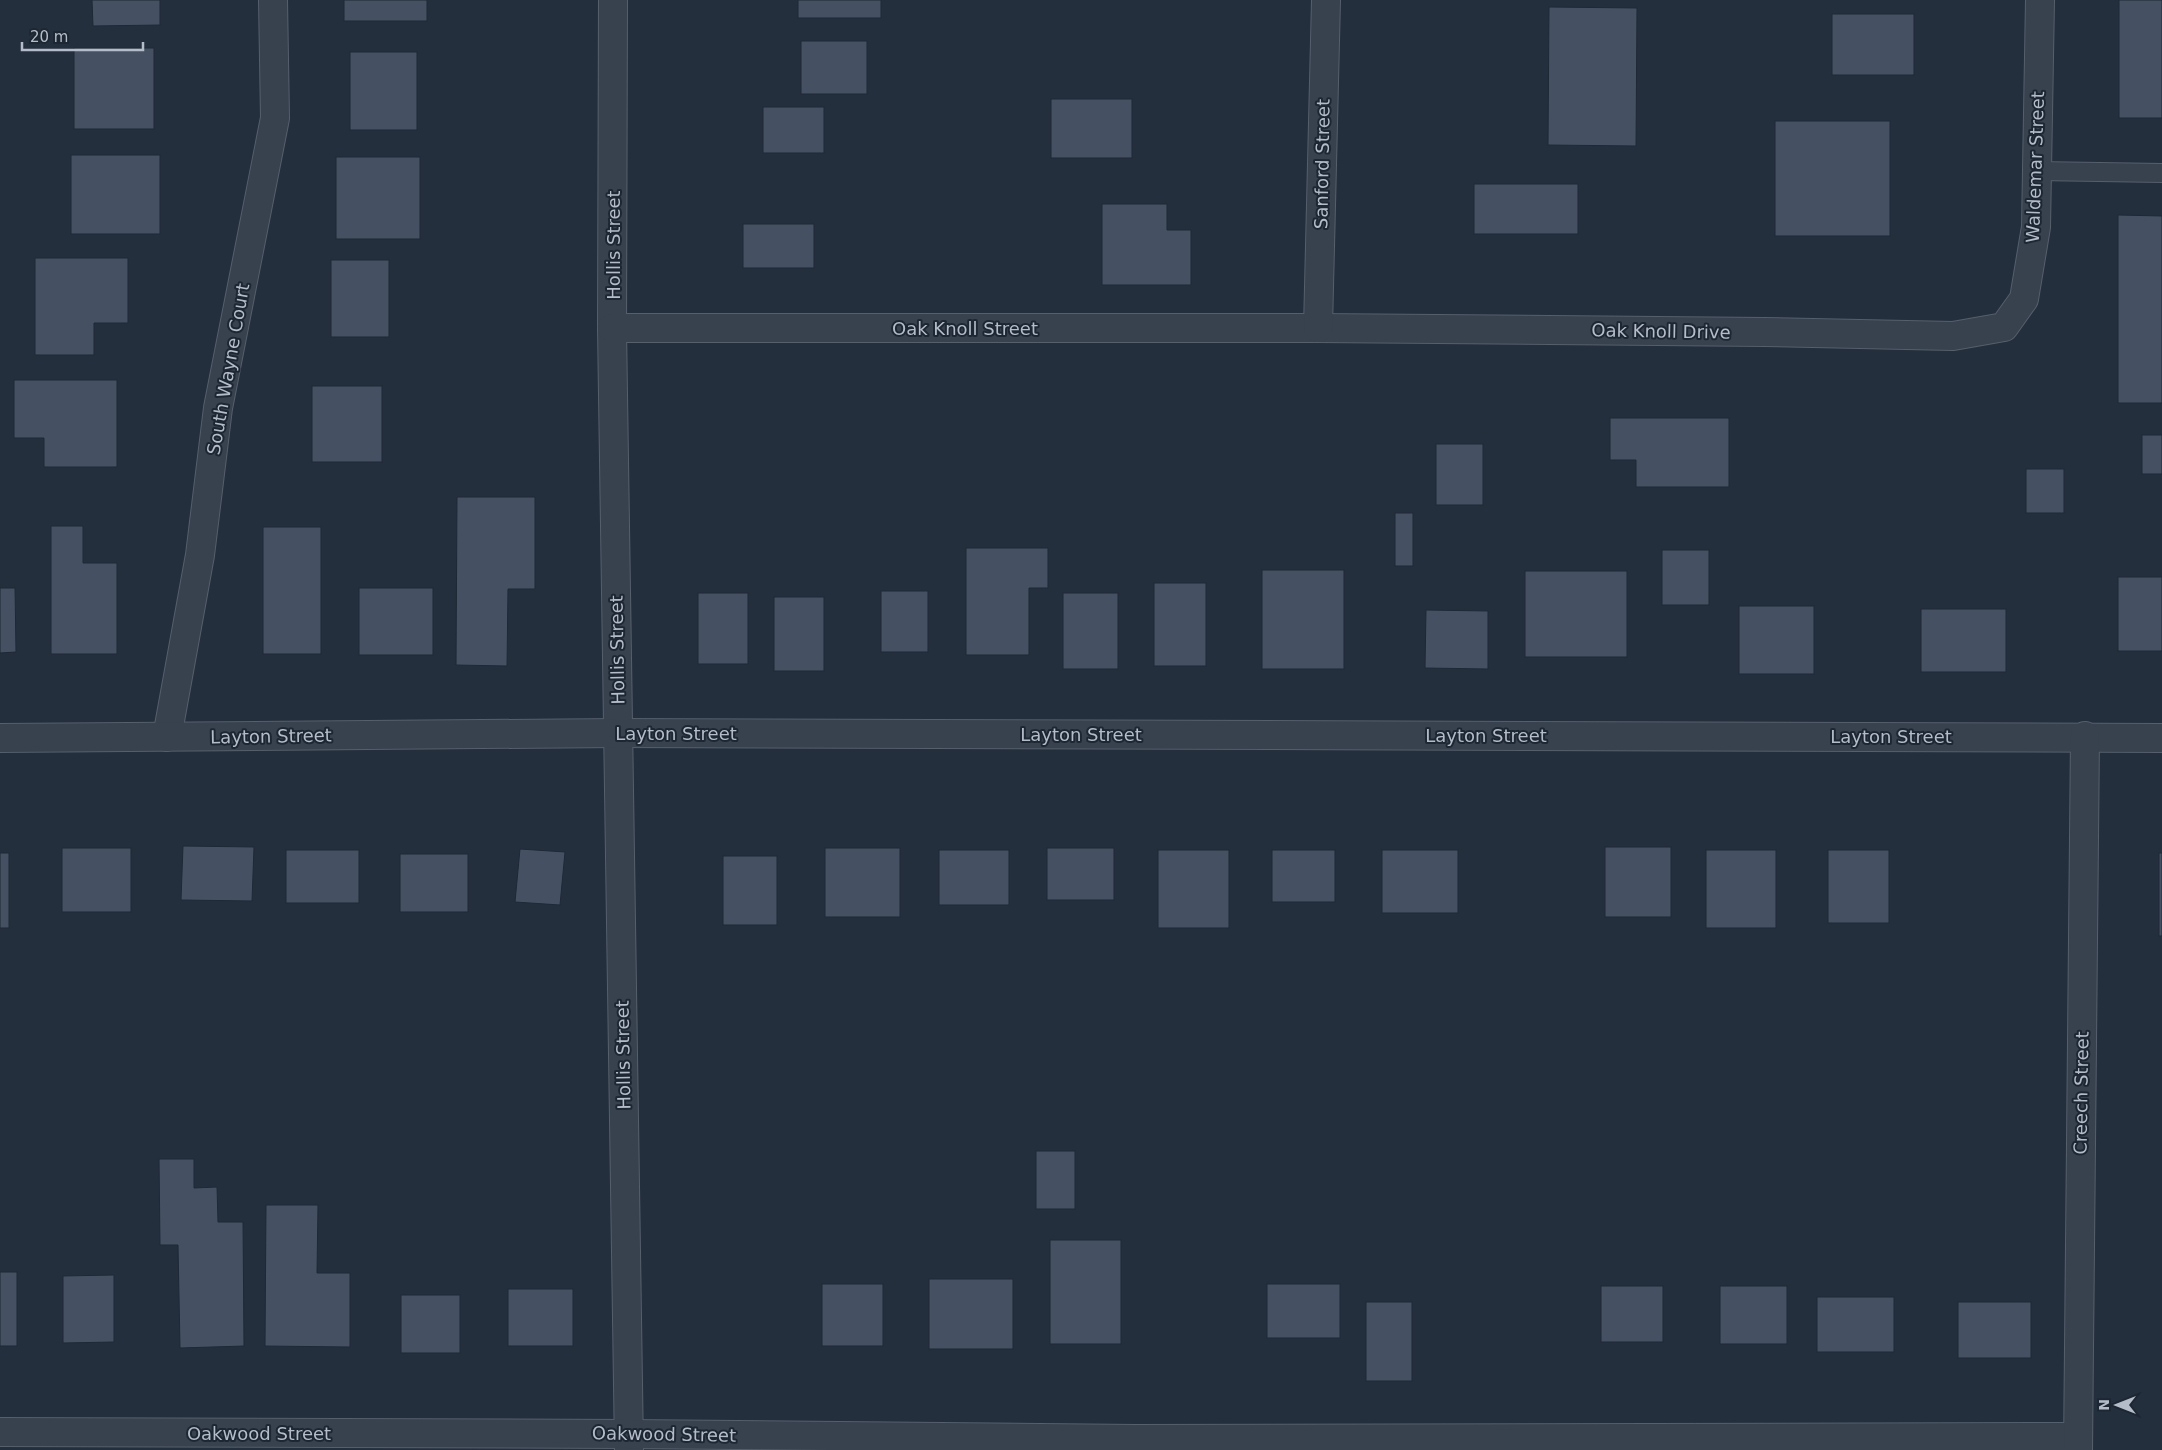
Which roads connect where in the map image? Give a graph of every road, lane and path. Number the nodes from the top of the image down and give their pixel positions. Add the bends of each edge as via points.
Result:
1 (273, 0) edge
2 (613, 0) edge
3 (1326, 0) edge
4 (2040, 0) edge
5 (2037, 171) junction
6 (2162, 173) edge
7 (2004, 327) joint
8 (612, 328) junction
9 (1318, 328) junction
10 (618, 733) junction
11 (2085, 736) junction
12 (167, 737) junction
13 (0, 738) edge
14 (2162, 738) edge
15 (0, 1432) edge
16 (629, 1442) edge
17 (2078, 1444) edge

1 - 12 street, South Wayne Court via 275,118 218,408 200,555
2 - 8 street, Hollis Street
3 - 9 street, Sanford Street
4 - 5 street, Waldemar Street
5 - 6 lane
5 - 7 street, Waldemar Street via 2036,227 2024,299
7 - 9 street, Oak Knoll Drive via 1953,336
8 - 9 street, Oak Knoll Street
8 - 10 street, Hollis Street
10 - 11 street, Layton Street
10 - 12 street, Layton Street
10 - 16 street, Hollis Street
11 - 14 street, Layton Street
11 - 17 street, Creech Street
12 - 13 street, Layton Street
15 - 16 street, Oakwood Street
16 - 17 street, Oakwood Street via 1135,1440

